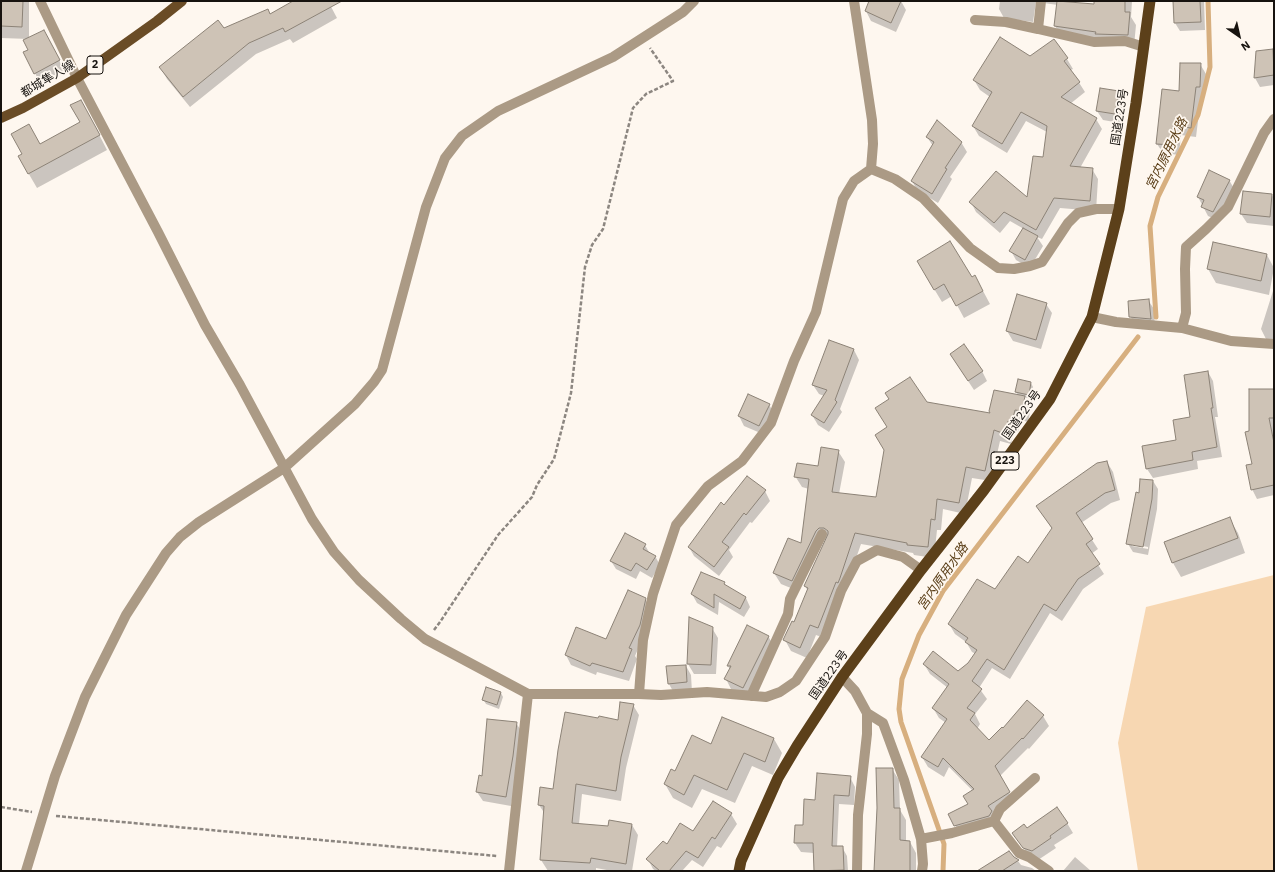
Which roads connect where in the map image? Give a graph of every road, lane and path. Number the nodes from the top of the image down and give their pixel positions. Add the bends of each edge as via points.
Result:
1 (40, 1) edge
2 (182, 1) edge
3 (694, 1) edge
4 (854, 1) edge
5 (1041, 1) edge
6 (1150, 1) edge
7 (974, 20) dead end
8 (1038, 29) junction
9 (643, 38) junction
10 (1144, 47) junction
11 (76, 78) junction
12 (1, 118) edge
13 (1274, 119) edge
14 (871, 169) junction
15 (1119, 209) junction
16 (1092, 317) junction
17 (1182, 328) junction
18 (1274, 344) edge
19 (284, 468) junction
20 (822, 534) dead end
21 (921, 570) junction
22 (425, 639) junction
23 (842, 677) junction
24 (528, 694) junction
25 (639, 694) junction
26 (751, 696) junction
27 (867, 713) junction
28 (1035, 778) dead end
29 (1, 807) edge
30 (44, 815) junction
31 (994, 821) junction
32 (925, 839) junction
33 (510, 857) junction
34 (26, 871) edge
35 (509, 871) edge
36 (739, 871) edge
37 (857, 871) edge
38 (922, 871) edge
39 (1049, 871) edge

1 - 11 street
2 - 11 main road, 都城隼人線 / 2 via 158,21
3 - 9 street via 683,12
4 - 14 street via 872,120
5 - 8 street
6 - 10 highway, 国道223号 / 223
7 - 8 street via 1006,22
8 - 10 street via 1094,42 1125,41
9 - 19 street via 613,56 498,112 462,136 445,158 426,207 382,370 355,404
9 - 22 path via 673,81 646,94 633,108 603,229 592,245 585,266 571,394 554,459 532,497 498,535 440,622
10 - 15 highway, 国道223号 / 223
11 - 12 main road, 都城隼人線 / 2
11 - 19 street
13 - 17 street via 1264,133 1228,207 1186,247 1186,313
14 - 15 street via 895,179 923,198 970,248 998,268 1014,269 1042,262 1068,223 1078,213 1096,209
14 - 25 street via 854,181 843,199 816,312 771,423 742,461 708,486 676,525 653,594 643,640
15 - 16 highway, 国道223号 / 223
16 - 17 street via 1116,322
16 - 21 highway, 国道223号 / 223 via 1050,399 984,490
17 - 18 street via 1231,341
19 - 22 street via 312,520 334,552 359,580
19 - 30 street via 199,522 180,537 166,553 126,615 86,697 55,776
20 - 26 street via 790,599 788,614
21 - 23 highway, 国道223号 / 223
21 - 26 street via 903,557 877,550 857,561 841,591 825,637 796,681 780,692 766,697
22 - 24 street
23 - 27 street via 855,691
23 - 36 highway, 国道223号 / 223 via 778,778 741,861
24 - 25 street
24 - 33 street
25 - 26 street via 707,692
27 - 32 street via 883,723
27 - 37 street via 858,815
28 - 31 street via 1000,809
29 - 30 path
30 - 33 path
30 - 34 street
31 - 32 street
31 - 39 street via 1019,853
32 - 38 street
33 - 35 street

